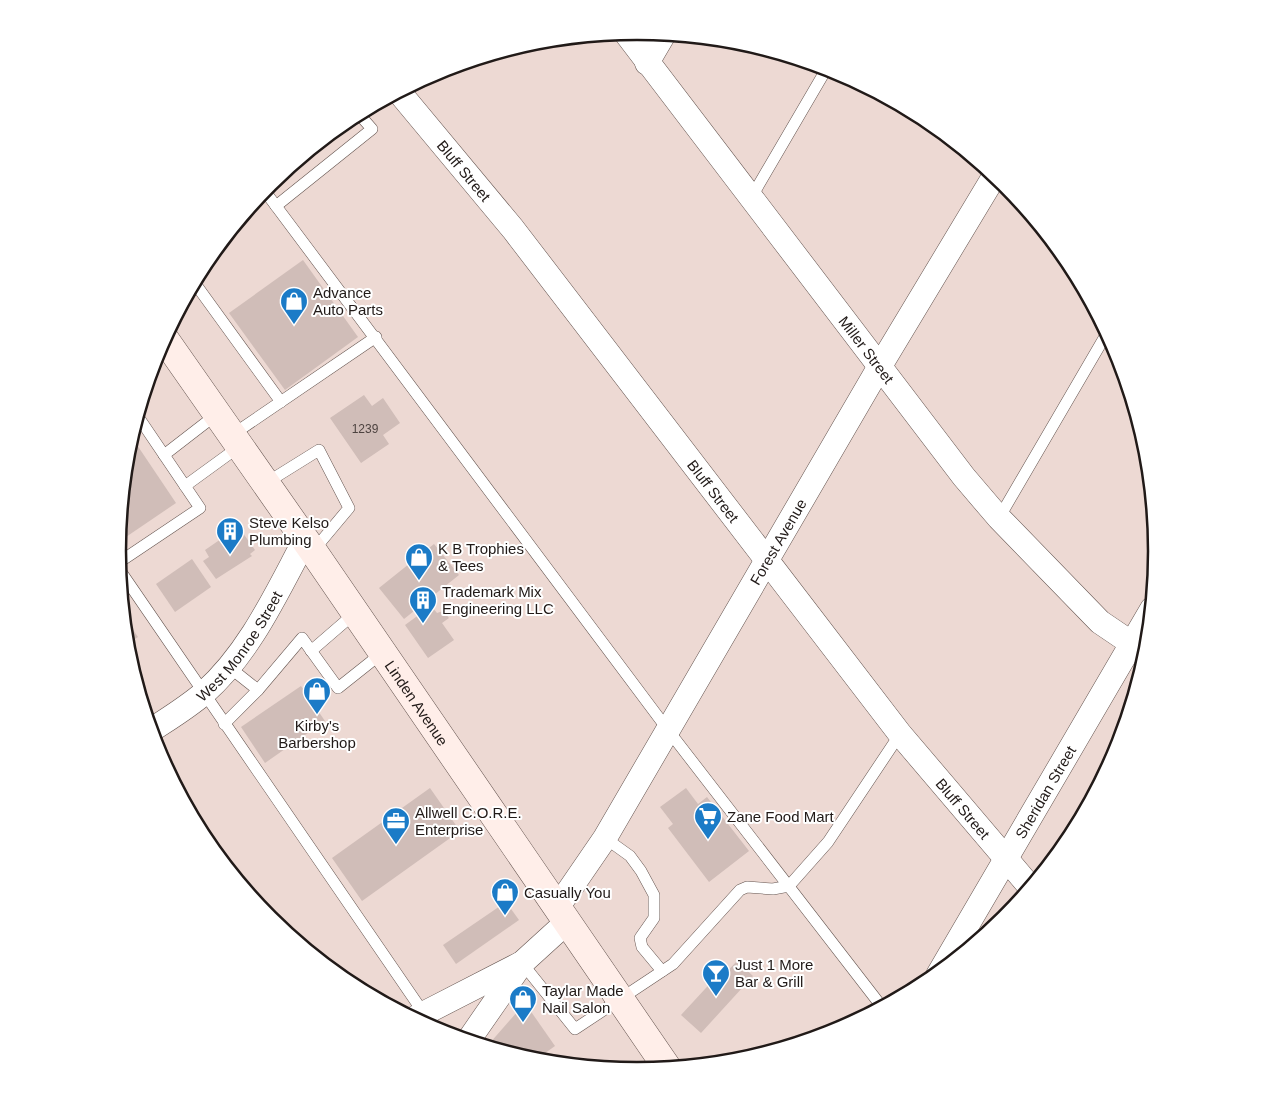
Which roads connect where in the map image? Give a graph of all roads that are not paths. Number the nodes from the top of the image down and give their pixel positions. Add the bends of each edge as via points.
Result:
1 (631, 40) edge
2 (660, 41) edge
3 (647, 63) junction
4 (822, 75) edge
5 (403, 97) edge
6 (364, 120) edge
7 (991, 182) edge
8 (269, 196) edge
9 (751, 198) junction
10 (276, 206) junction
11 (199, 288) edge
12 (376, 338) junction
13 (1103, 340) edge
14 (169, 345) edge
15 (880, 366) junction
16 (280, 402) junction
17 (142, 421) edge
18 (230, 432) junction
19 (164, 455) junction
20 (266, 483) junction
21 (185, 486) junction
22 (998, 518) junction
23 (309, 546) junction
24 (125, 558) edge
25 (768, 559) junction
26 (127, 582) edge
27 (355, 613) junction
28 (1143, 624) edge
29 (1132, 643) junction
30 (311, 651) junction
31 (382, 654) junction
32 (229, 667) junction
33 (258, 690) junction
34 (203, 694) junction
35 (224, 724) junction
36 (157, 726) edge
37 (668, 730) junction
38 (900, 734) junction
39 (605, 838) junction
40 (1005, 859) junction
41 (1027, 883) edge
42 (789, 886) junction
43 (562, 915) junction
44 (949, 956) edge
45 (522, 963) junction
46 (662, 971) junction
47 (619, 998) junction
48 (878, 1002) edge
49 (419, 1014) edge
50 (429, 1018) edge
51 (472, 1036) edge
52 (663, 1062) edge

1 - 3 street, Miller Street
2 - 3 street
3 - 9 street, Miller Street
4 - 9 lane
5 - 25 street, Bluff Street via 513,229
6 - 10 lane via 372,129
7 - 15 street, Forest Avenue
8 - 10 lane
9 - 15 street, Miller Street
10 - 12 lane
11 - 16 lane
12 - 16 lane
12 - 37 lane
13 - 22 lane
14 - 18 street, Linden Avenue
15 - 22 street, Miller Street
15 - 25 street, Forest Avenue
16 - 18 lane
17 - 19 lane
18 - 19 lane
18 - 20 street, Linden Avenue
18 - 21 lane
19 - 21 lane
20 - 23 street, Linden Avenue
20 - 23 lane via 319,450 349,508
21 - 24 lane via 200,508
22 - 29 street, Miller Street via 1100,622
23 - 27 street, Linden Avenue
23 - 32 street, West Monroe Street
25 - 37 street, Forest Avenue
25 - 38 street, Bluff Street
26 - 34 lane
27 - 30 lane
27 - 31 street, Linden Avenue
28 - 29 street, Sheridan Street
29 - 40 street, Sheridan Street
30 - 31 lane via 338,688
30 - 33 lane via 302,638
31 - 43 street, Linden Avenue
32 - 33 lane
32 - 34 street, West Monroe Street
33 - 35 lane
34 - 35 lane
34 - 36 street, West Monroe Street
35 - 49 lane
37 - 39 street, Forest Avenue
37 - 42 lane
38 - 40 street, Bluff Street
38 - 42 lane via 828,842
39 - 43 street, Forest Avenue
39 - 46 lane via 630,856 654,895 654,918 640,938 642,947
40 - 41 street, Bluff Street
40 - 44 street, Sheridan Street
42 - 46 lane via 740,890 674,964
42 - 48 lane
43 - 45 street, Forest Avenue
43 - 47 street, Linden Avenue
45 - 47 lane via 575,1029
45 - 50 street, Forest Avenue
45 - 51 street, Forest Avenue
46 - 47 lane
47 - 52 street, Linden Avenue

